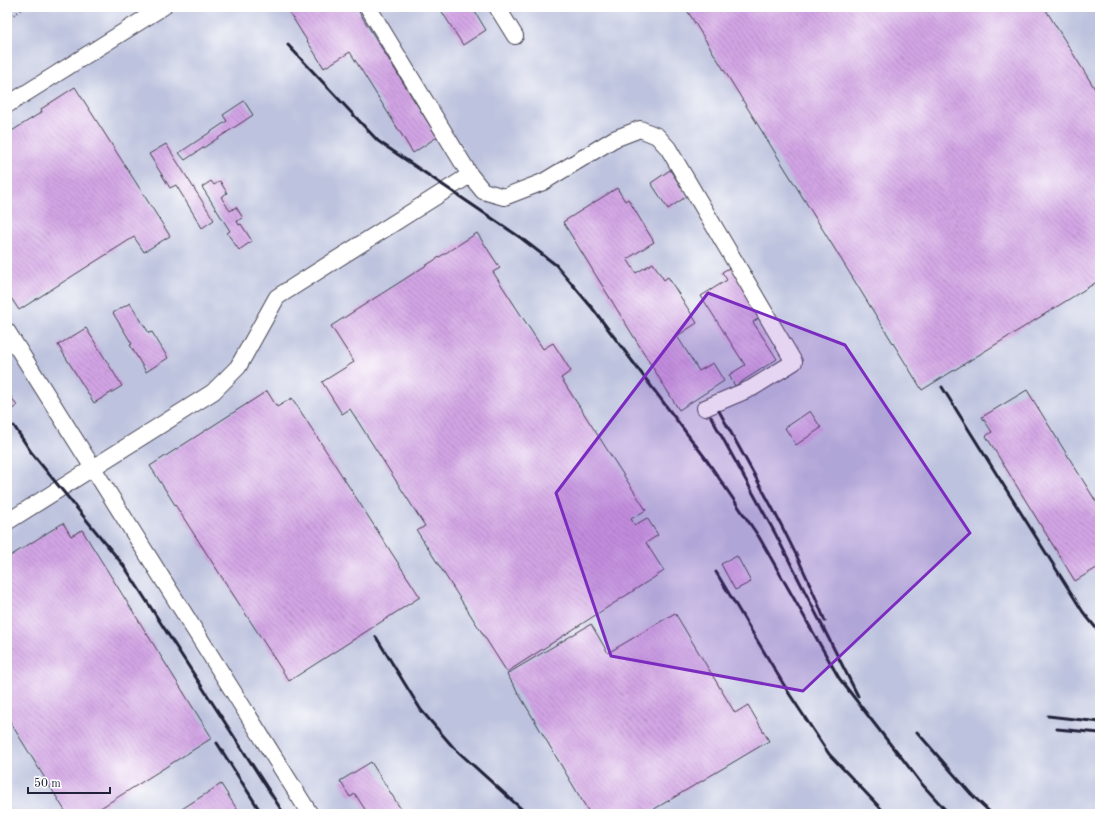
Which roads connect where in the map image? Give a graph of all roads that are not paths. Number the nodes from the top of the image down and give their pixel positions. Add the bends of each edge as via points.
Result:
1 (162, 7) edge
2 (368, 7) edge
3 (497, 7) edge
4 (515, 36) dead end
5 (7, 105) edge
6 (470, 176) junction
7 (7, 331) edge
8 (705, 408) dead end
9 (92, 468) junction
10 (7, 522) edge
11 (310, 814) edge

1 - 5 lane
2 - 6 lane
3 - 4 lane
6 - 8 lane via 483,191 504,198 543,182 614,139 640,129 657,136 668,148 794,362 752,388
6 - 9 lane via 277,297 238,367 213,392
7 - 9 lane
9 - 10 lane
9 - 11 lane

